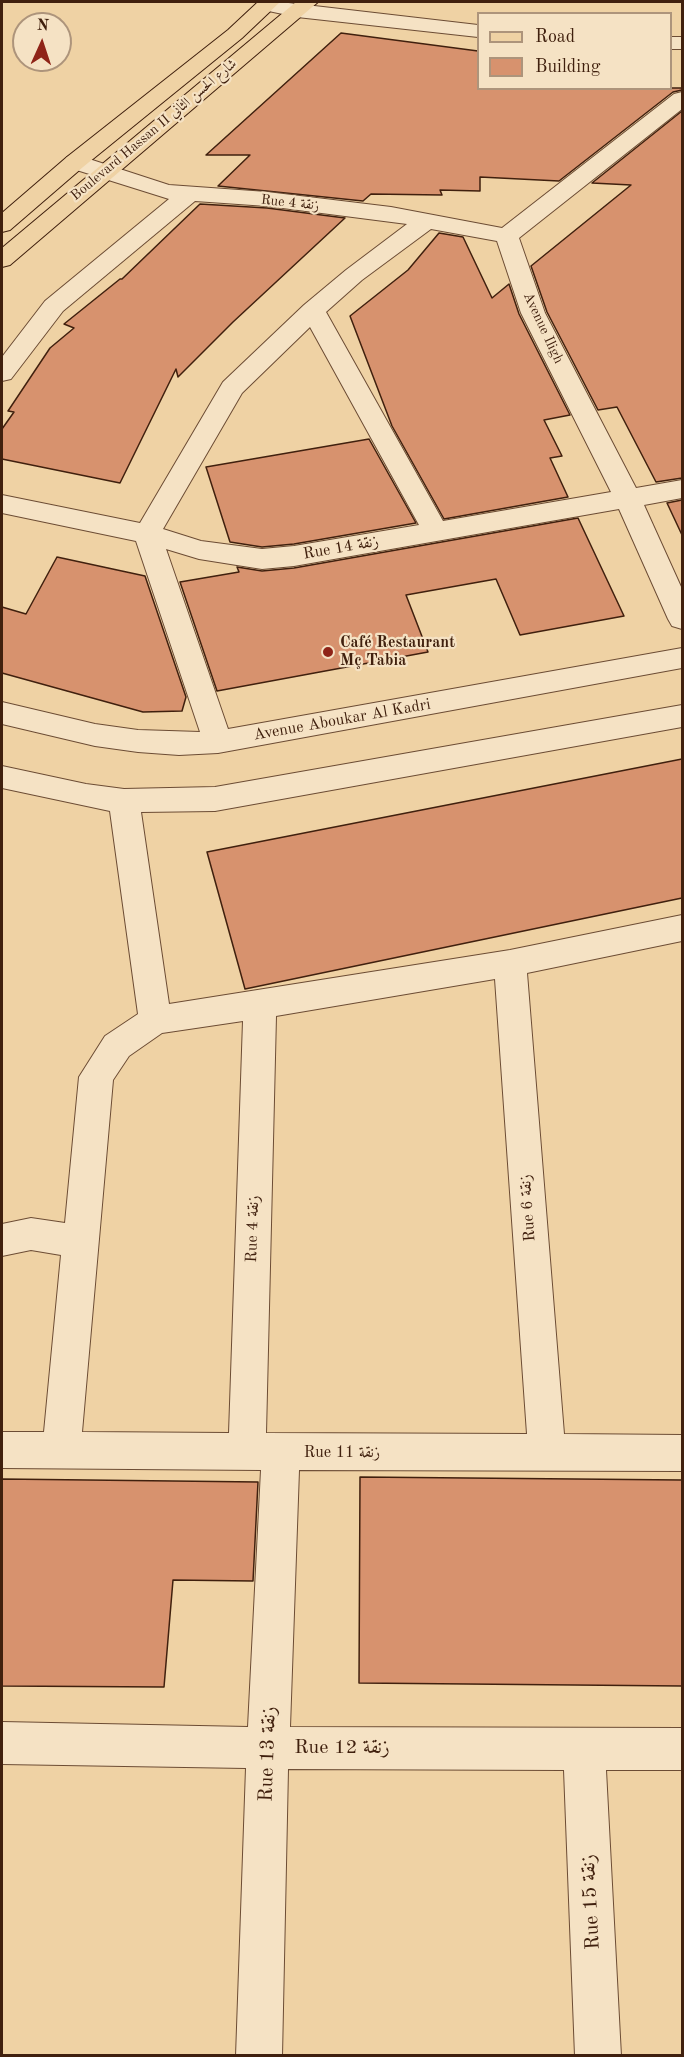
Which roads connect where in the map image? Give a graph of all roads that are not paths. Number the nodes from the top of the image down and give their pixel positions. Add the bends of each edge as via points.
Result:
1 (268, 3) edge
2 (303, 6) edge
3 (477, 31) edge
4 (682, 99) edge
5 (75, 162) junction
6 (105, 172) junction
7 (188, 195) junction
8 (427, 220) junction
9 (2, 225) edge
10 (507, 236) junction
11 (2, 260) edge
12 (313, 310) junction
13 (2, 373) edge
14 (682, 489) edge
15 (628, 499) junction
16 (2, 504) edge
17 (436, 532) junction
18 (147, 534) junction
19 (682, 619) edge
20 (682, 658) edge
21 (2, 713) edge
22 (682, 716) edge
23 (218, 742) junction
24 (6, 784) edge
25 (124, 801) junction
26 (682, 928) edge
27 (510, 963) junction
28 (260, 1005) junction
29 (155, 1020) junction
30 (2, 1240) edge
31 (81, 1242) junction
32 (2, 1450) edge
33 (61, 1450) junction
34 (264, 1452) junction
35 (547, 1453) junction
36 (682, 1453) edge
37 (2, 1743) edge
38 (268, 1748) junction
39 (584, 1748) junction
40 (682, 1749) edge
41 (259, 2055) edge
42 (598, 2055) edge

1 - 2 street
1 - 5 main road, Boulevard Hassan II شارع الحسن الثاني
2 - 3 street
2 - 6 main road, Boulevard Hassan II شارع الحسن الثاني
4 - 10 street
5 - 6 street, Rue 4 زنقة
5 - 9 main road, Boulevard Hassan II شارع الحسن الثاني
6 - 7 street, Rue 4 زنقة
6 - 11 main road, Boulevard Hassan II شارع الحسن الثاني
7 - 8 street, Rue 4 زنقة via 267,199
7 - 13 street via 54,306
8 - 10 street, Rue 4 زنقة
8 - 12 street
10 - 15 street, Avenue Iligh via 533,313
12 - 17 street
12 - 18 street via 232,388
14 - 15 street, Rue 14 زنقة
15 - 17 street, Rue 14 زنقة
15 - 19 street, Avenue Iligh
16 - 18 street, Rue 14 زنقة
17 - 18 street, Rue 14 زنقة via 262,559 199,550
18 - 23 street
20 - 23 street, Avenue Aboukar Al Kadri
21 - 23 street, Avenue Aboukar Al Kadri via 138,741
22 - 25 street via 215,799
24 - 25 street
25 - 29 street
26 - 27 street
27 - 28 street
27 - 35 street, Rue 6 زنقة
28 - 29 street
28 - 34 street, Rue 4 زنقة
29 - 31 street via 117,1046 96,1077
30 - 31 street via 31,1234
31 - 33 street
32 - 33 street, Rue 11 زنقة
33 - 34 street, Rue 11 زنقة
34 - 35 street, Rue 11 زنقة
34 - 38 street, Rue 13 زنقة
35 - 36 street, Rue 11 زنقة
37 - 38 street, Rue 12 زنقة
38 - 39 street, Rue 12 زنقة
38 - 41 street, Rue 13 زنقة
39 - 40 street, Rue 12 زنقة
39 - 42 street, Rue 15 زنقة

